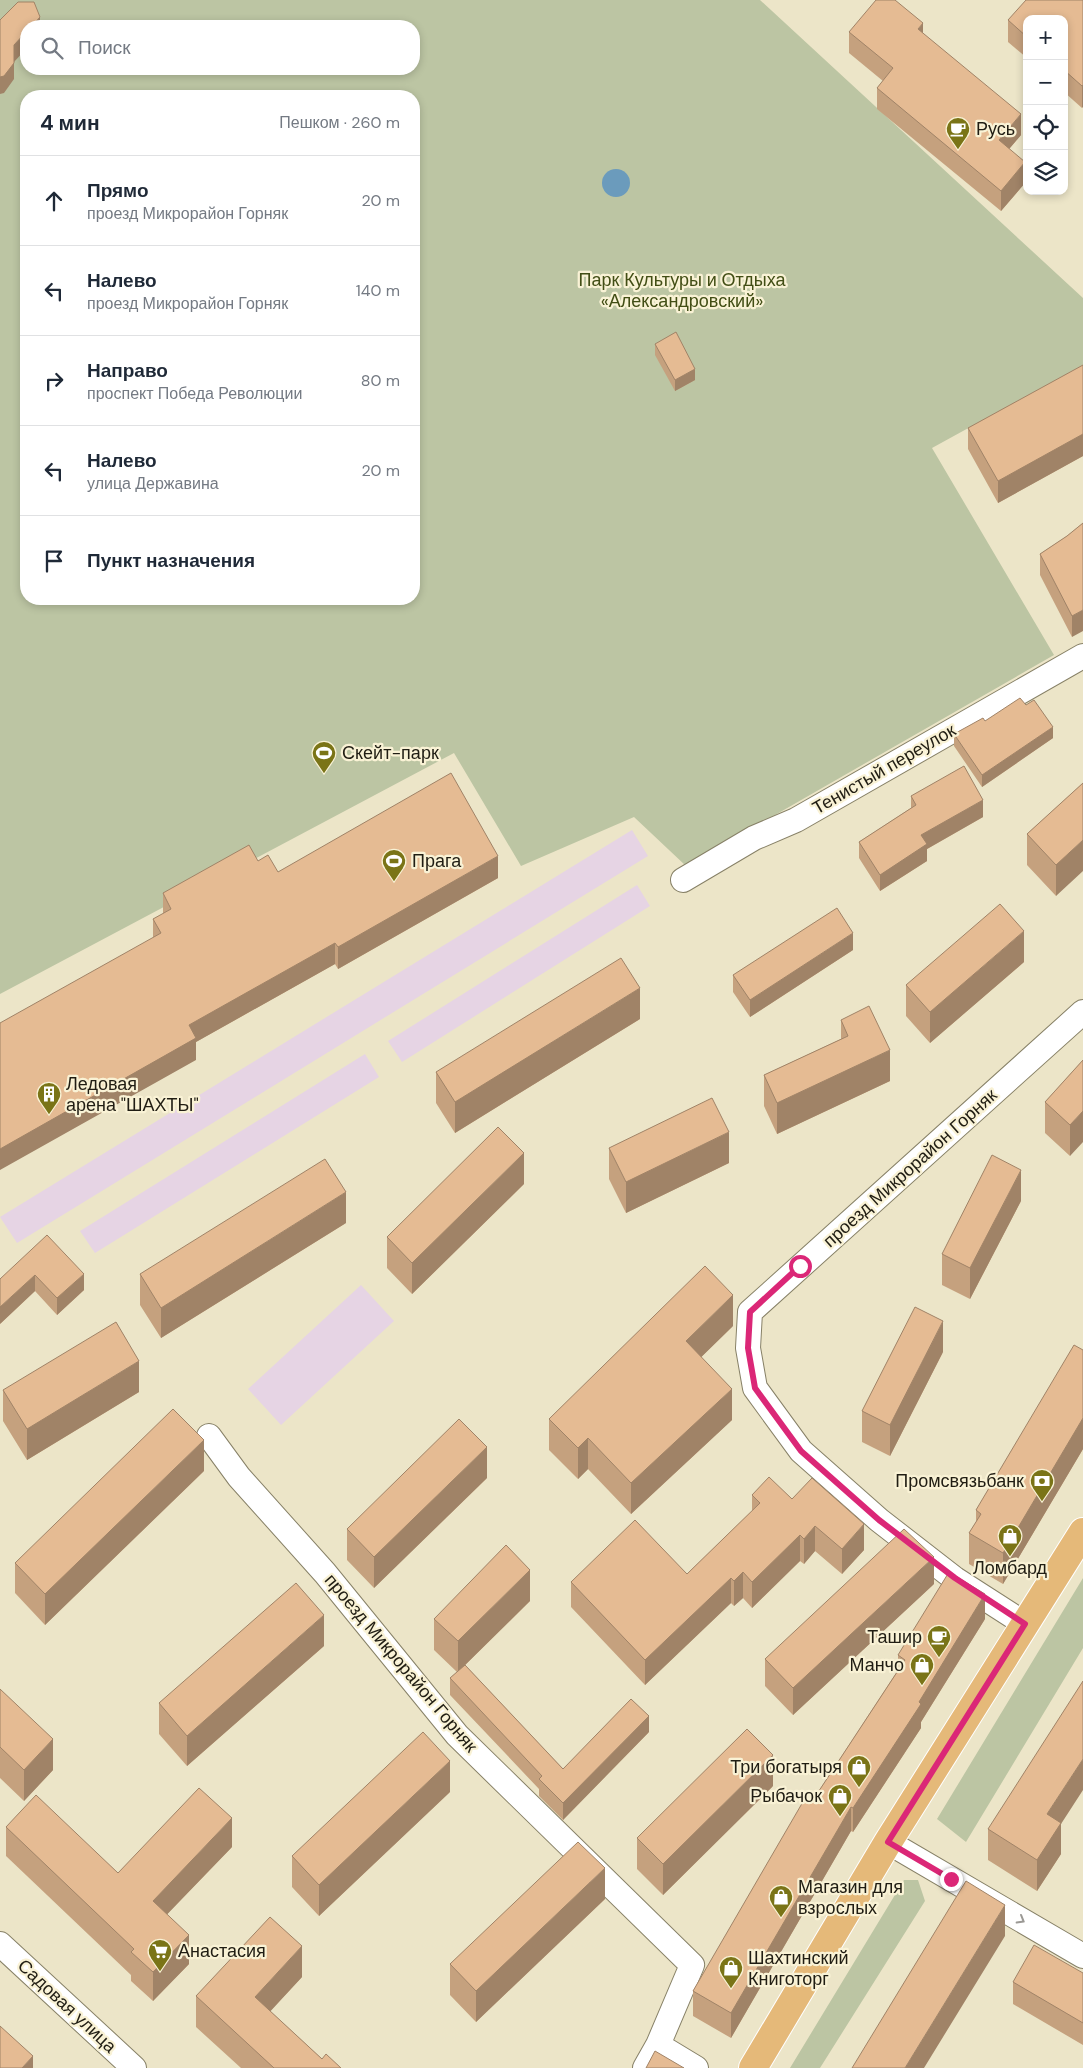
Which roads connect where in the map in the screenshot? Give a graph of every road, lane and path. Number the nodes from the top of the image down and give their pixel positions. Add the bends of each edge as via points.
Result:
1 (1083, 656) edge
2 (683, 880) dead end
3 (1083, 1012) edge
4 (209, 1436) dead end
5 (1083, 1532) edge
6 (1025, 1624) junction
7 (888, 1842) junction
8 (0, 1944) edge
9 (1083, 1956) edge
10 (658, 2045) junction
11 (134, 2068) edge
12 (645, 2068) edge
13 (696, 2068) edge
14 (753, 2068) edge

1 - 2 street, Тенистый переулок via 796,820 754,838
3 - 6 street, проезд Микрорайон Горняк via 750,1312 748,1348 755,1388 801,1451 894,1532 955,1578
4 - 10 street, проезд Микрорайон Горняк via 239,1477 324,1573 457,1735 692,1965
5 - 6 main road
6 - 7 main road
7 -> 9 street
7 - 14 main road
8 - 11 street, Садовая улица
10 - 12 street, проезд Микрорайон Горняк
10 - 13 street

